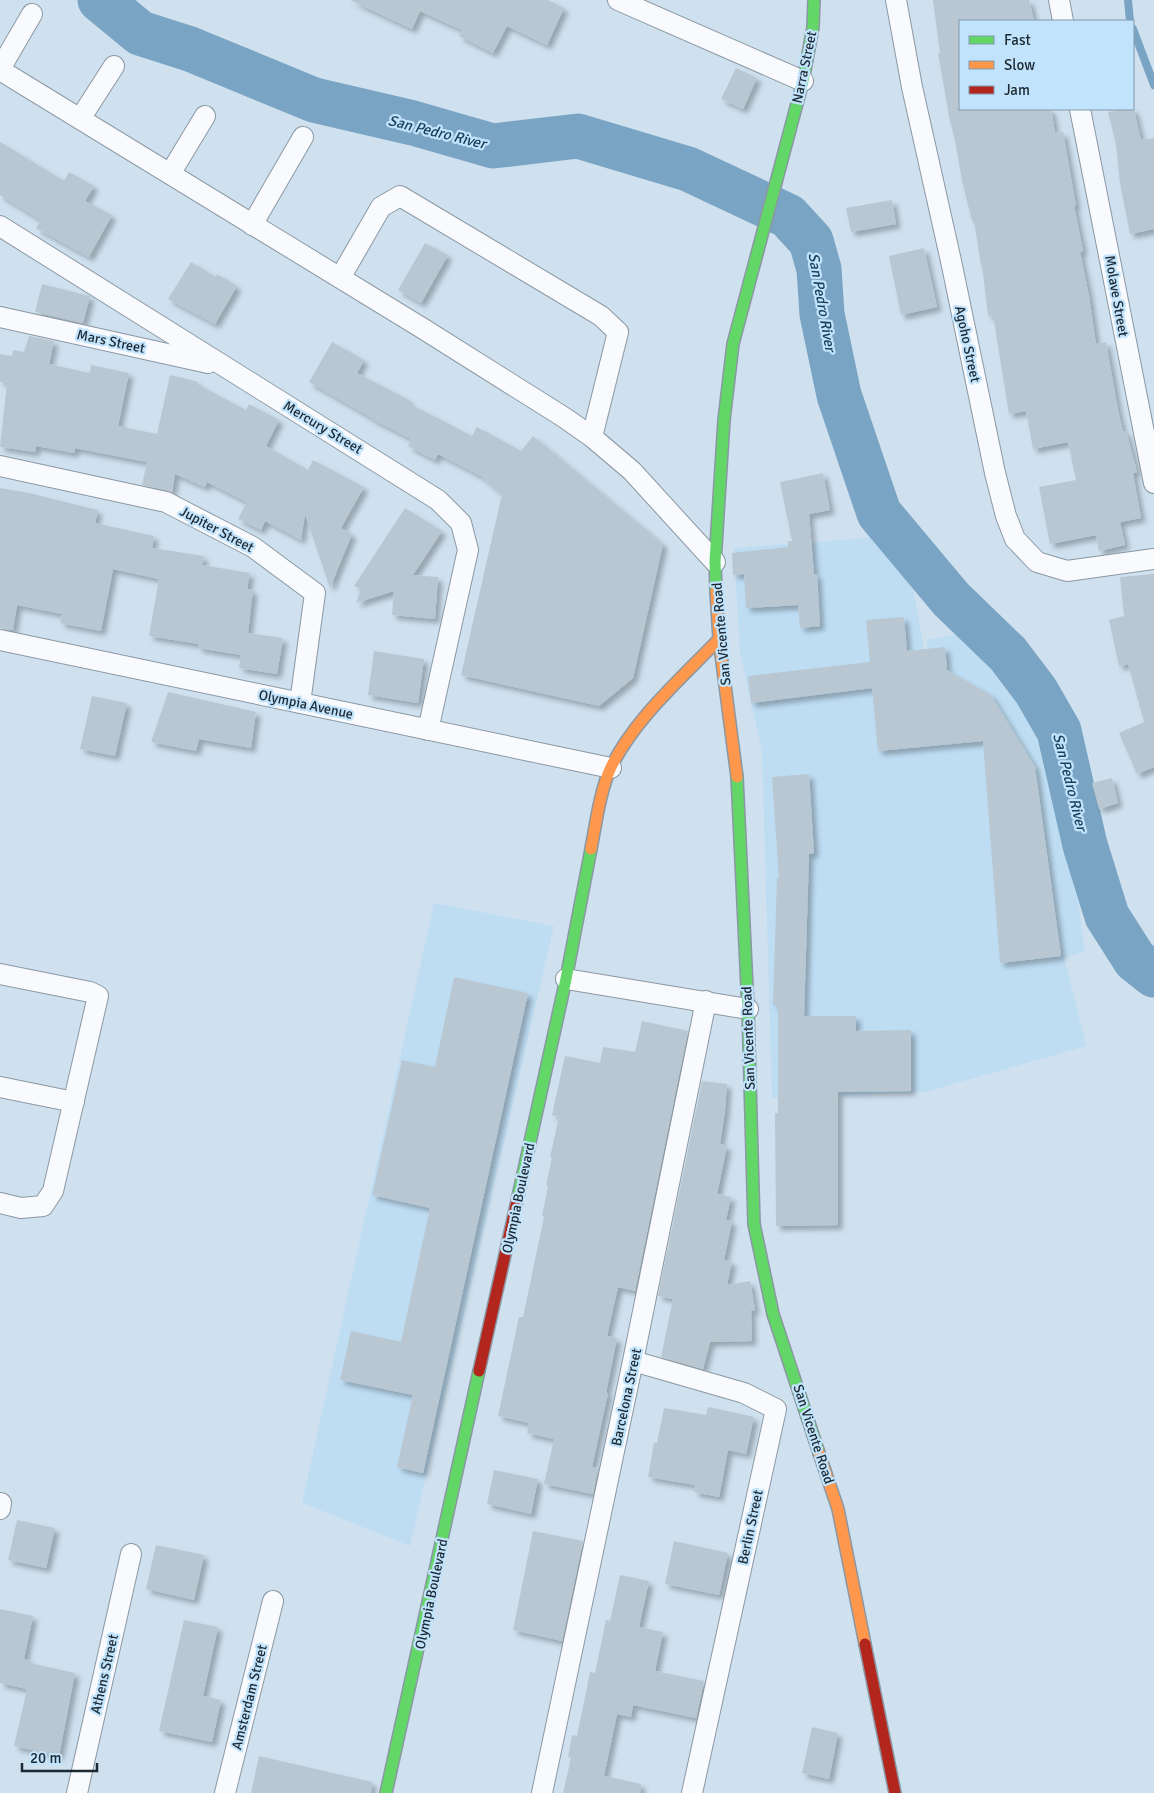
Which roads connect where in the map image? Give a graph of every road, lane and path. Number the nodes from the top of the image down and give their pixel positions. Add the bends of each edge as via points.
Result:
1 (814, 0) edge
2 (896, 0) edge
3 (1059, 0) edge
4 (630, 2) edge
5 (32, 14) dead end
6 (1063, 20) edge
7 (114, 66) dead end
8 (0, 69) edge
9 (803, 81) junction
10 (1080, 110) edge
11 (205, 116) dead end
12 (80, 119) junction
13 (303, 138) dead end
14 (170, 174) junction
15 (252, 225) junction
16 (0, 226) edge
17 (752, 270) joint
18 (340, 278) junction
19 (0, 317) edge
20 (223, 366) junction
21 (592, 437) junction
22 (0, 466) edge
23 (1154, 483) edge
24 (1154, 560) edge
25 (715, 562) junction
26 (719, 639) junction
27 (0, 640) edge
28 (300, 703) junction
29 (428, 730) junction
30 (611, 768) junction
31 (0, 974) edge
32 (566, 978) junction
33 (706, 1001) junction
34 (748, 1009) junction
35 (0, 1088) edge
36 (74, 1102) junction
37 (0, 1203) edge
38 (633, 1361) junction
39 (132, 1554) dead end
40 (273, 1602) dead end
41 (77, 1793) edge
42 (226, 1793) edge
43 (386, 1793) edge
44 (542, 1793) edge
45 (692, 1793) edge
46 (894, 1793) edge

1 - 9 main road, Narra Street via 813,27
2 - 24 street, Agoho Street via 996,473 1006,516 1016,539 1037,562 1067,571
3 - 6 street
4 - 9 street
5 - 8 street
7 - 12 street
8 - 12 street
9 - 17 main road, Narra Street
10 - 23 street, Molave Street
11 - 14 street
12 - 14 street
13 - 15 street
14 - 15 street
15 - 18 street
16 - 20 street, Mercury Street
17 - 25 main road, San Vicente Road via 733,344
18 - 21 street
18 - 21 street via 381,207 400,196 602,316 618,332
19 - 20 street, Mars Street
20 - 29 street, Mercury Street via 438,500 461,522 468,550
21 - 25 street via 632,471
22 - 28 street, Jupiter Street via 166,502 253,547 315,594
25 - 26 main road, San Vicente Road
26 - 30 main road, Olympia Boulevard via 640,724
26 - 34 main road, San Vicente Road via 736,767
27 - 28 street, Olympia Avenue
28 - 29 street, Olympia Avenue
29 - 30 street, Olympia Avenue
30 - 32 main road, Olympia Boulevard via 599,806
31 - 36 street via 98,996
32 - 33 street
32 - 43 main road, Olympia Boulevard
33 - 34 street
33 - 38 street, Barcelona Street
34 - 46 main road, San Vicente Road via 754,1224 773,1314 838,1509
35 - 36 street
36 - 37 street via 53,1191 43,1206 21,1208
38 - 44 street, Barcelona Street
38 - 45 street, Berlin Street via 744,1393 776,1409
39 - 41 street, Athens Street
40 - 42 street, Amsterdam Street

